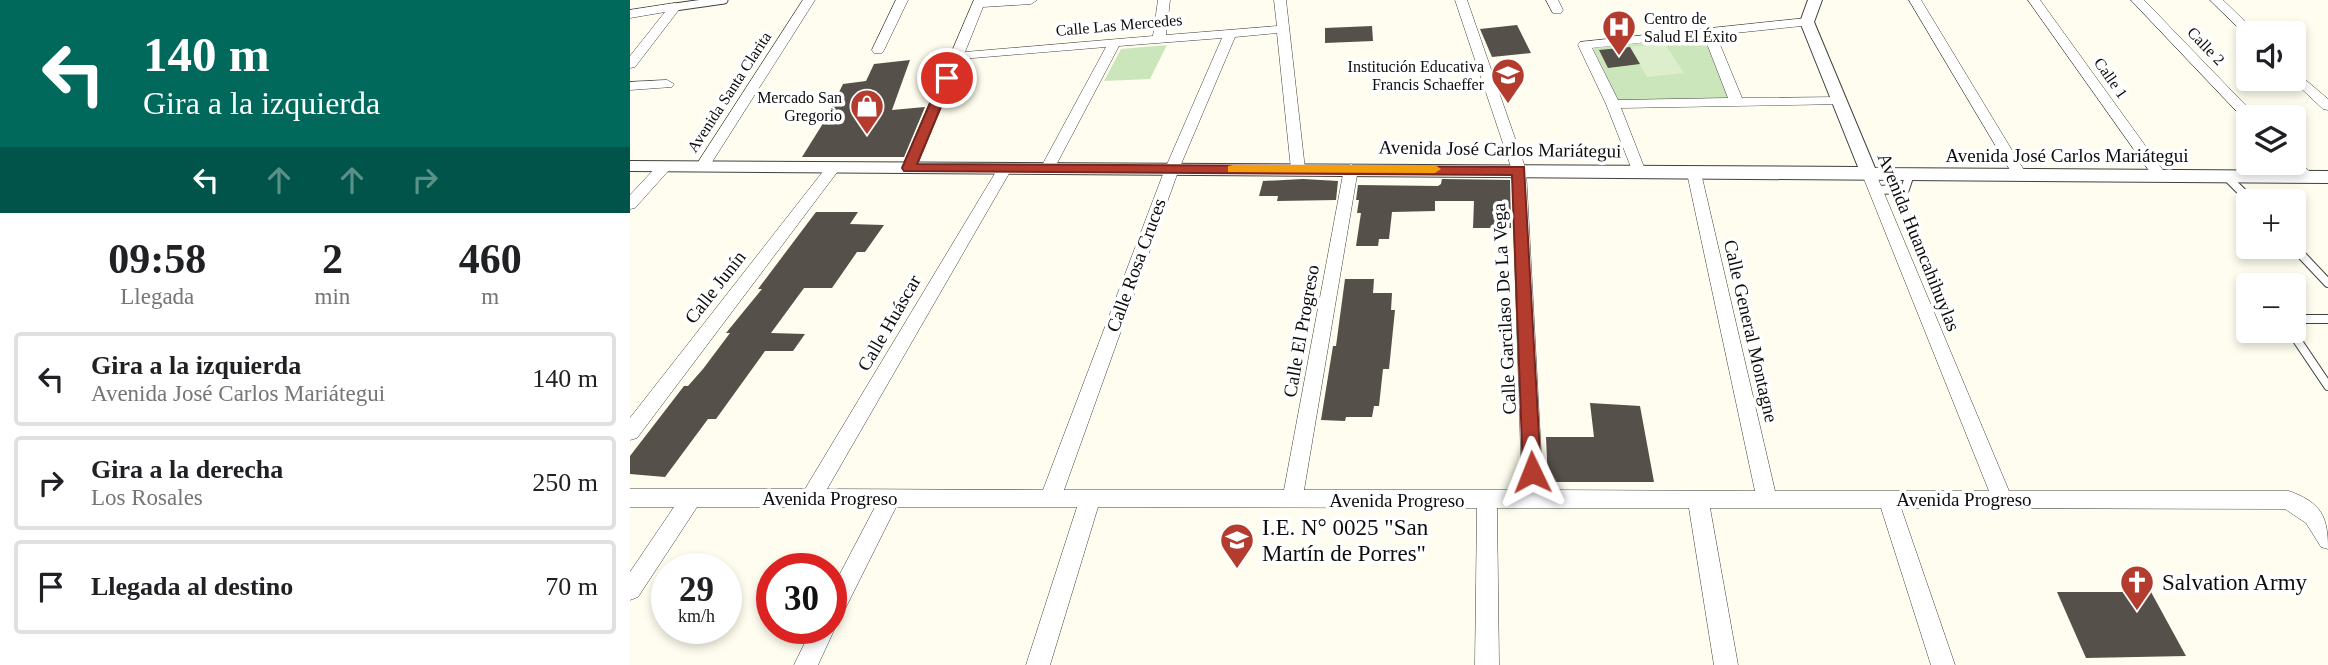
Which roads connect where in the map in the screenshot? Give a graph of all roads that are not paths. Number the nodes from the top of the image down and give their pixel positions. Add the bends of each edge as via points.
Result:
1 (724, 0) edge
2 (809, 0) edge
3 (902, 0) edge
4 (1031, 0) edge
5 (1164, 0) edge
6 (1280, 0) edge
7 (1461, 0) edge
8 (1815, 0) edge
9 (1915, 0) edge
10 (2034, 0) edge
11 (2137, 0) edge
12 (2216, 0) edge
13 (979, 2) edge
14 (675, 7) junction
15 (630, 14) edge
16 (2238, 21) edge
17 (1808, 22) junction
18 (1284, 29) junction
19 (1709, 32) junction
20 (1230, 34) junction
21 (1160, 40) junction
22 (1115, 43) junction
23 (878, 50) dead end
24 (957, 56) junction
25 (630, 64) edge
26 (667, 84) dead end
27 (2306, 85) edge
28 (630, 86) edge
29 (1839, 101) junction
30 (1737, 103) junction
31 (1613, 104) junction
32 (2238, 105) edge
33 (2328, 106) edge
34 (630, 166) edge
35 (664, 167) junction
36 (702, 167) junction
37 (833, 168) junction
38 (909, 168) junction
39 (1047, 169) junction
40 (1172, 169) junction
41 (1298, 169) junction
42 (1351, 169) junction
43 (1004, 170) junction
44 (1519, 170) junction
45 (1639, 172) junction
46 (1694, 173) junction
47 (2020, 175) junction
48 (2160, 176) junction
49 (2227, 177) junction
50 (2308, 177) joint
51 (2328, 177) edge
52 (1872, 182) junction
53 (2238, 189) edge
54 (630, 204) edge
55 (2305, 259) edge
56 (2328, 283) edge
57 (2306, 319) edge
58 (2328, 319) edge
59 (2299, 343) edge
60 (2328, 386) edge
61 (630, 432) edge
62 (630, 498) edge
63 (692, 498) junction
64 (811, 498) junction
65 (890, 499) junction
66 (1050, 499) junction
67 (1090, 499) junction
68 (1698, 499) junction
69 (1767, 499) junction
70 (1888, 499) junction
71 (2002, 499) junction
72 (1292, 500) junction
73 (1487, 500) junction
74 (1533, 500) junction
75 (2328, 540) edge
76 (847, 583) edge
77 (630, 590) edge
78 (816, 644) edge
79 (806, 665) edge
80 (1038, 665) edge
81 (1487, 665) edge
82 (1726, 665) edge
83 (1943, 665) edge

1 - 14 lane
2 - 36 street, Avenida Santa Clarita
3 - 23 street
4 - 13 street
5 - 21 street
6 - 18 street
7 - 44 street, Calle Garcilaso De La Vega
8 - 17 street
9 - 47 street
10 - 48 street, Calle 1
11 - 32 street, Calle 2
12 - 16 street
13 - 24 street
14 - 15 street
14 - 25 street
17 - 19 street
17 - 29 street, Avenida Huancahihuylas
18 - 20 street, Calle Las Mercedes
18 - 41 street
19 - 30 street
19 - 31 street via 1584,45
20 - 21 street, Calle Las Mercedes
20 - 40 street, Calle Rosa Cruces
21 - 22 street, Calle Las Mercedes
22 - 24 street, Calle Las Mercedes
22 - 39 street
24 - 38 street
26 - 28 street
27 - 33 street
29 - 30 street
29 - 52 street, Avenida Huancahihuylas
30 - 31 street
31 - 45 street
34 - 35 street, Avenida José Carlos Mariátegui
35 - 36 street, Avenida José Carlos Mariátegui
35 - 54 street
36 - 37 street, Avenida José Carlos Mariátegui
37 - 38 street, Avenida José Carlos Mariátegui
37 - 61 street, Calle Junín
38 - 43 street, Avenida José Carlos Mariátegui
39 - 40 street, Avenida José Carlos Mariátegui
39 - 43 street, Avenida José Carlos Mariátegui
40 - 41 street, Avenida José Carlos Mariátegui
40 - 66 street, Calle Rosa Cruces
41 - 42 street, Avenida José Carlos Mariátegui
42 - 44 street, Avenida José Carlos Mariátegui
42 - 72 street, Calle El Progreso
43 - 64 street, Calle Huáscar
44 - 45 street, Avenida José Carlos Mariátegui
44 - 74 street, Calle Garcilaso De La Vega
45 - 46 street, Avenida José Carlos Mariátegui
46 - 52 street, Avenida José Carlos Mariátegui
46 - 69 street, Calle General Montagne
47 - 48 street, Avenida José Carlos Mariátegui
47 - 52 street, Avenida José Carlos Mariátegui via 1910,174
48 - 49 street, Avenida José Carlos Mariátegui
49 - 50 street, Avenida José Carlos Mariátegui
49 - 53 lane
50 - 51 street, Avenida José Carlos Mariátegui
52 - 71 street, Avenida Huancahihuylas
55 - 56 lane
57 - 58 lane
59 - 60 lane
62 - 63 street, Avenida Progreso
63 - 64 street, Avenida Progreso
63 - 77 street
64 - 65 street, Avenida Progreso
65 - 66 street, Avenida Progreso
65 - 76 street
66 - 67 street, Avenida Progreso
67 - 72 street, Avenida Progreso
67 - 80 street
68 - 69 street, Avenida Progreso
68 - 74 street, Avenida Progreso
68 - 82 street
69 - 70 street, Avenida Progreso
70 - 71 street, Avenida Progreso
70 - 83 street
71 - 75 street, Avenida Progreso via 2289,500 2313,517
72 - 73 street, Avenida Progreso
73 - 74 street, Avenida Progreso
73 - 81 street
78 - 79 street

